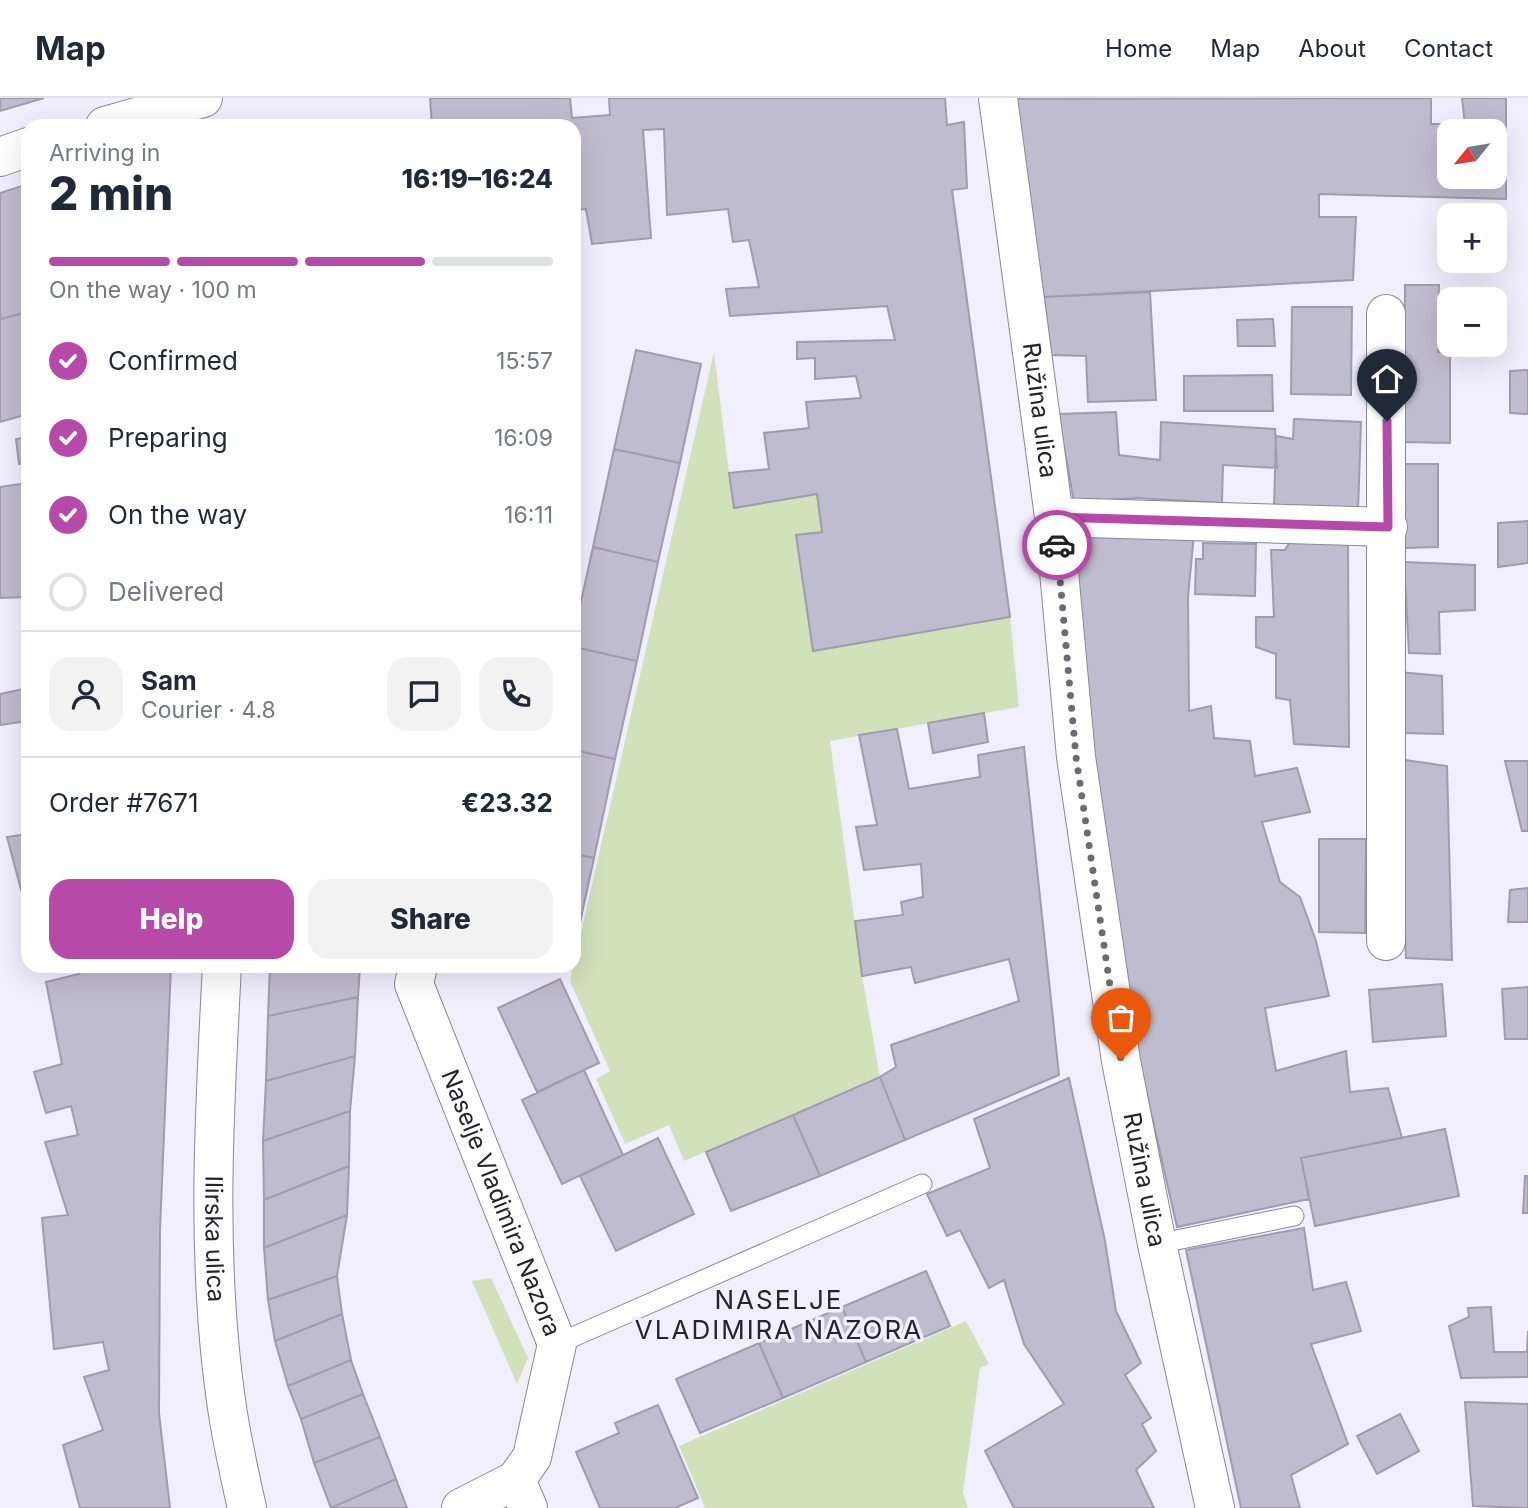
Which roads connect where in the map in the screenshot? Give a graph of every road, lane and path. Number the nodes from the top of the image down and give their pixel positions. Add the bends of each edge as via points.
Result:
1 (203, 98) edge
2 (216, 98) edge
3 (998, 98) edge
4 (130, 119) edge
5 (218, 119) edge
6 (21, 150) edge
7 (0, 156) edge
8 (1386, 314) dead end
9 (1054, 517) junction
10 (1388, 527) junction
11 (1386, 941) dead end
12 (222, 973) edge
13 (416, 973) edge
14 (922, 1184) dead end
15 (1294, 1216) dead end
16 (1157, 1244) junction
17 (557, 1344) junction
18 (522, 1494) edge
19 (247, 1508) edge
20 (461, 1508) edge
21 (1214, 1508) edge

1 - 4 street
2 - 5 street
3 - 9 street, Ružina ulica
6 - 7 street
8 - 10 street
9 - 10 street
9 - 16 street, Ružina ulica via 1076,757 1121,1060
10 - 11 street
12 - 19 street, Ilirska ulica via 215,1247 228,1413
13 - 17 street, Naselje Vladimira Nazora via 414,984
14 - 17 lane
15 - 16 lane
16 - 21 street, Ružina ulica
17 - 18 street, Naselje Vladimira Nazora
18 - 20 street, Naselje Vladimira Nazora

